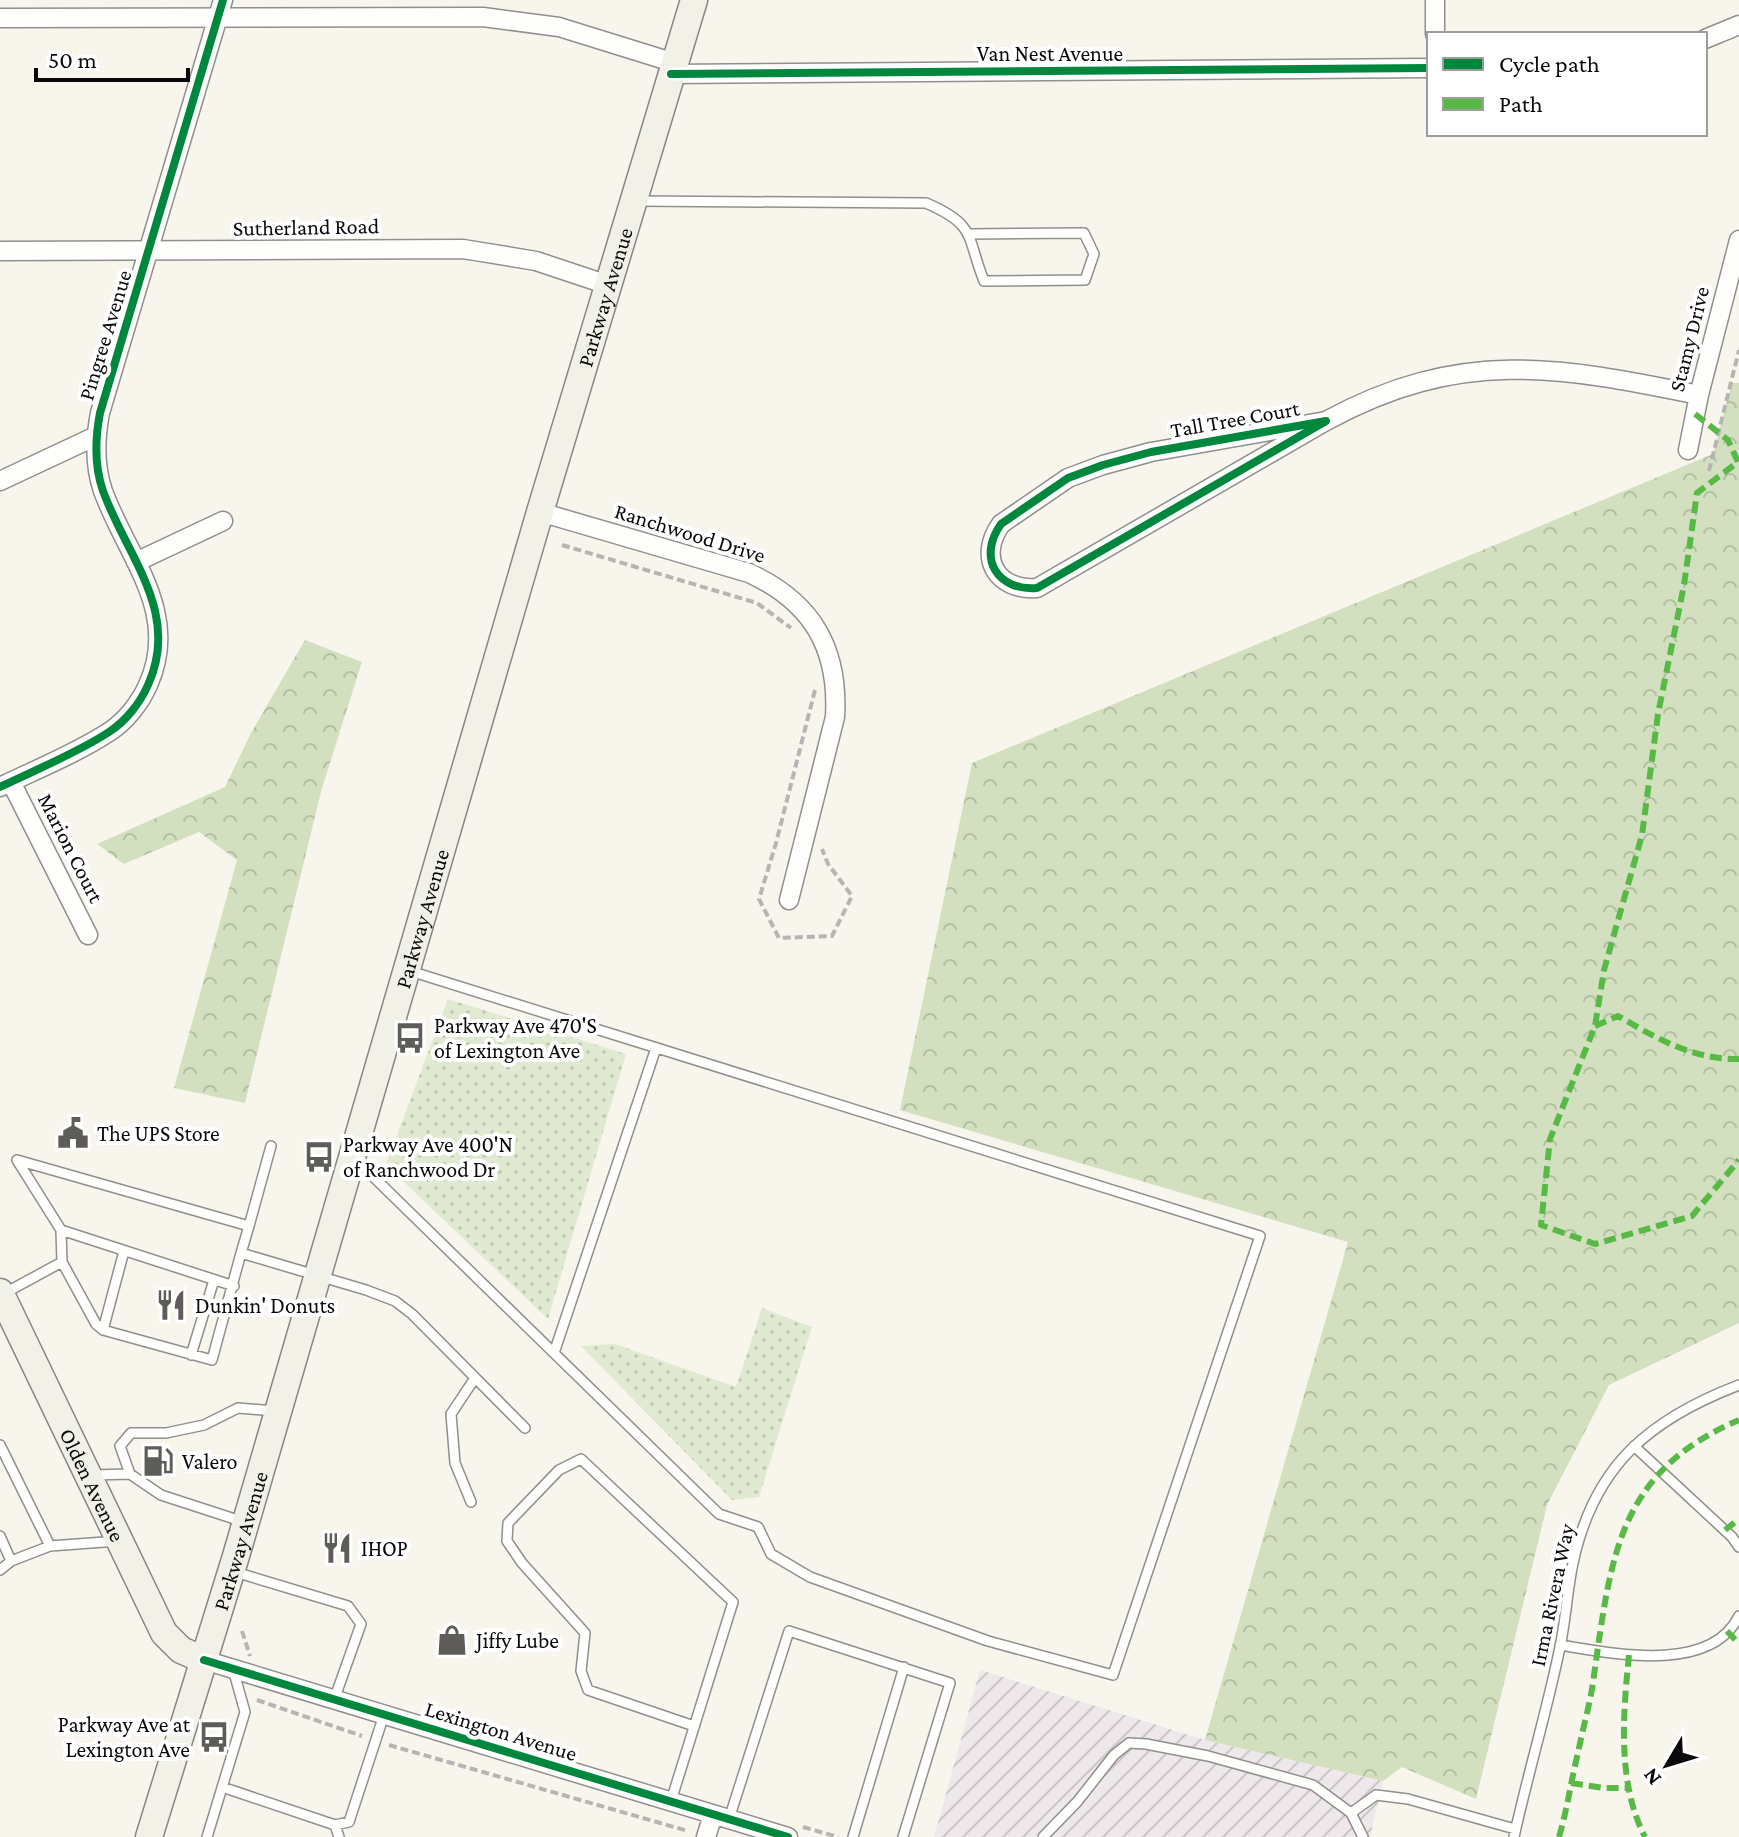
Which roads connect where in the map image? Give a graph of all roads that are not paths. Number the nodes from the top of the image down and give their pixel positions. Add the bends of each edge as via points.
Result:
1 (694, 0) edge
2 (1435, 0) edge
3 (220, 9) edge
4 (0, 18) edge
5 (1735, 31) edge
6 (1435, 32) edge
7 (1707, 38) edge
8 (673, 68) junction
9 (1427, 68) edge
10 (634, 201) junction
11 (970, 234) junction
12 (1739, 240) edge
13 (0, 251) edge
14 (148, 252) junction
15 (608, 285) junction
16 (1699, 395) junction
17 (1326, 421) junction
18 (96, 436) junction
19 (1688, 450) dead end
20 (0, 481) edge
21 (540, 512) junction
22 (223, 521) dead end
23 (136, 562) junction
24 (5, 784) edge
25 (789, 900) dead end
26 (88, 935) dead end
27 (407, 970) junction
28 (656, 1048) junction
29 (271, 1146) dead end
30 (353, 1157) junction
31 (249, 1226) junction
32 (61, 1230) junction
33 (124, 1251) junction
34 (241, 1253) junction
35 (62, 1262) junction
36 (318, 1277) junction
37 (214, 1280) junction
38 (234, 1286) junction
39 (3, 1304) edge
40 (103, 1330) junction
41 (554, 1353) junction
42 (191, 1355) junction
43 (475, 1378) junction
44 (1739, 1385) edge
45 (279, 1411) junction
46 (525, 1428) dead end
47 (0, 1445) edge
48 (1634, 1446) junction
49 (130, 1474) junction
50 (89, 1475) junction
51 (471, 1502) dead end
52 (246, 1523) junction
53 (0, 1536) edge
54 (120, 1541) junction
55 (50, 1546) junction
56 (1739, 1547) edge
57 (11, 1561) junction
58 (0, 1570) edge
59 (232, 1571) junction
60 (1739, 1616) edge
61 (1560, 1645) junction
62 (204, 1660) junction
63 (904, 1667) junction
64 (233, 1669) junction
65 (334, 1700) junction
66 (384, 1715) junction
67 (694, 1726) junction
68 (222, 1787) junction
69 (671, 1801) junction
70 (1351, 1813) junction
71 (721, 1817) junction
72 (335, 1825) junction
73 (1514, 1833) edge
74 (149, 1837) edge
75 (207, 1837) edge
76 (339, 1837) edge
77 (706, 1837) edge
78 (788, 1837) edge
79 (853, 1837) edge
80 (903, 1837) edge
81 (1043, 1837) edge
82 (1363, 1837) edge

1 - 8 main road, Parkway Avenue
2 - 6 street
3 - 4 street, Van Nest Avenue
3 - 8 street, Van Nest Avenue via 515,19 559,27
3 - 14 street, Pingree Avenue
5 - 7 street
8 - 9 street, Van Nest Avenue
8 - 10 main road, Parkway Avenue
10 - 11 lane via 926,203 950,213
10 - 15 main road, Parkway Avenue
11 - 11 lane via 1084,233 1094,254 1085,280 984,281
12 - 16 street, Stamy Drive
13 - 14 street, Sutherland Road
14 - 15 street, Sutherland Road via 463,249 536,261
14 - 18 street, Pingree Avenue
15 - 21 main road, Parkway Avenue
16 - 17 street, Tall Tree Court via 1604,376 1512,369 1468,372 1389,391
16 - 19 street, Stamy Drive
17 - 17 street, Tall Tree Court via 1151,452 1068,478 1001,524 993,535 991,561 1010,585 1037,588
18 - 20 street
18 - 23 street, Pingree Avenue via 103,490
21 - 25 street, Ranchwood Drive via 749,573 790,597 809,617 833,667 835,717
21 - 27 main road, Parkway Avenue
22 - 23 street
23 - 24 street, Pingree Avenue via 155,603 159,626 159,648 145,694 110,731
24 - 26 street, Marion Court
27 - 28 lane
27 - 30 main road, Parkway Avenue
28 - 41 lane
28 - 41 lane via 1260,1236 1113,1675 988,1641 810,1577 771,1554 758,1527 719,1514
29 - 31 lane
30 - 36 main road, Parkway Avenue
30 - 41 lane
31 - 32 lane via 17,1160
31 - 34 lane
32 - 33 lane
32 - 35 lane
33 - 37 lane
33 - 40 lane
34 - 36 lane
34 - 38 lane
35 - 39 lane
35 - 40 lane
36 - 43 lane via 395,1301
36 - 45 main road, Parkway Avenue
37 - 38 lane
37 - 42 lane
38 - 42 lane via 212,1360
39 - 50 main road, Olden Avenue
40 - 42 lane
43 - 46 lane
43 - 51 lane via 451,1414 455,1463
44 - 48 lane, Irma Rivera Way via 1680,1410
45 - 49 lane via 238,1408 204,1425 131,1433 120,1446
45 - 52 main road, Parkway Avenue
47 - 55 lane
48 - 56 lane
48 - 61 lane, Irma Rivera Way via 1589,1512 1574,1561
49 - 50 lane
49 - 52 lane via 161,1495
50 - 54 main road, Olden Avenue
52 - 59 main road, Parkway Avenue
53 - 57 lane
54 - 55 lane
54 - 62 main road, Olden Avenue via 164,1633 181,1650
55 - 57 lane
57 - 58 lane
59 - 62 main road, Parkway Avenue
59 - 65 lane via 348,1606 356,1615 361,1624
60 - 61 lane via 1721,1638 1656,1657
61 - 73 lane, Irma Rivera Way
62 - 64 street, Lexington Avenue
62 - 74 main road, Parkway Avenue
63 - 71 lane via 789,1631
63 - 79 lane
63 - 80 lane via 950,1683
64 - 65 street, Lexington Avenue
64 - 68 lane via 245,1712
65 - 66 street, Lexington Avenue
66 - 69 street, Lexington Avenue
66 - 72 lane via 349,1822
67 - 67 lane via 733,1602 581,1459 559,1470 508,1523 507,1541 585,1633 581,1671 588,1690
67 - 69 lane
68 - 72 lane
68 - 75 lane
69 - 71 street, Lexington Avenue
70 - 73 lane via 1376,1795 1408,1799
70 - 81 lane via 1313,1785 1208,1756 1129,1743
70 - 82 lane
71 - 77 street
71 - 78 street, Lexington Avenue
72 - 76 lane

